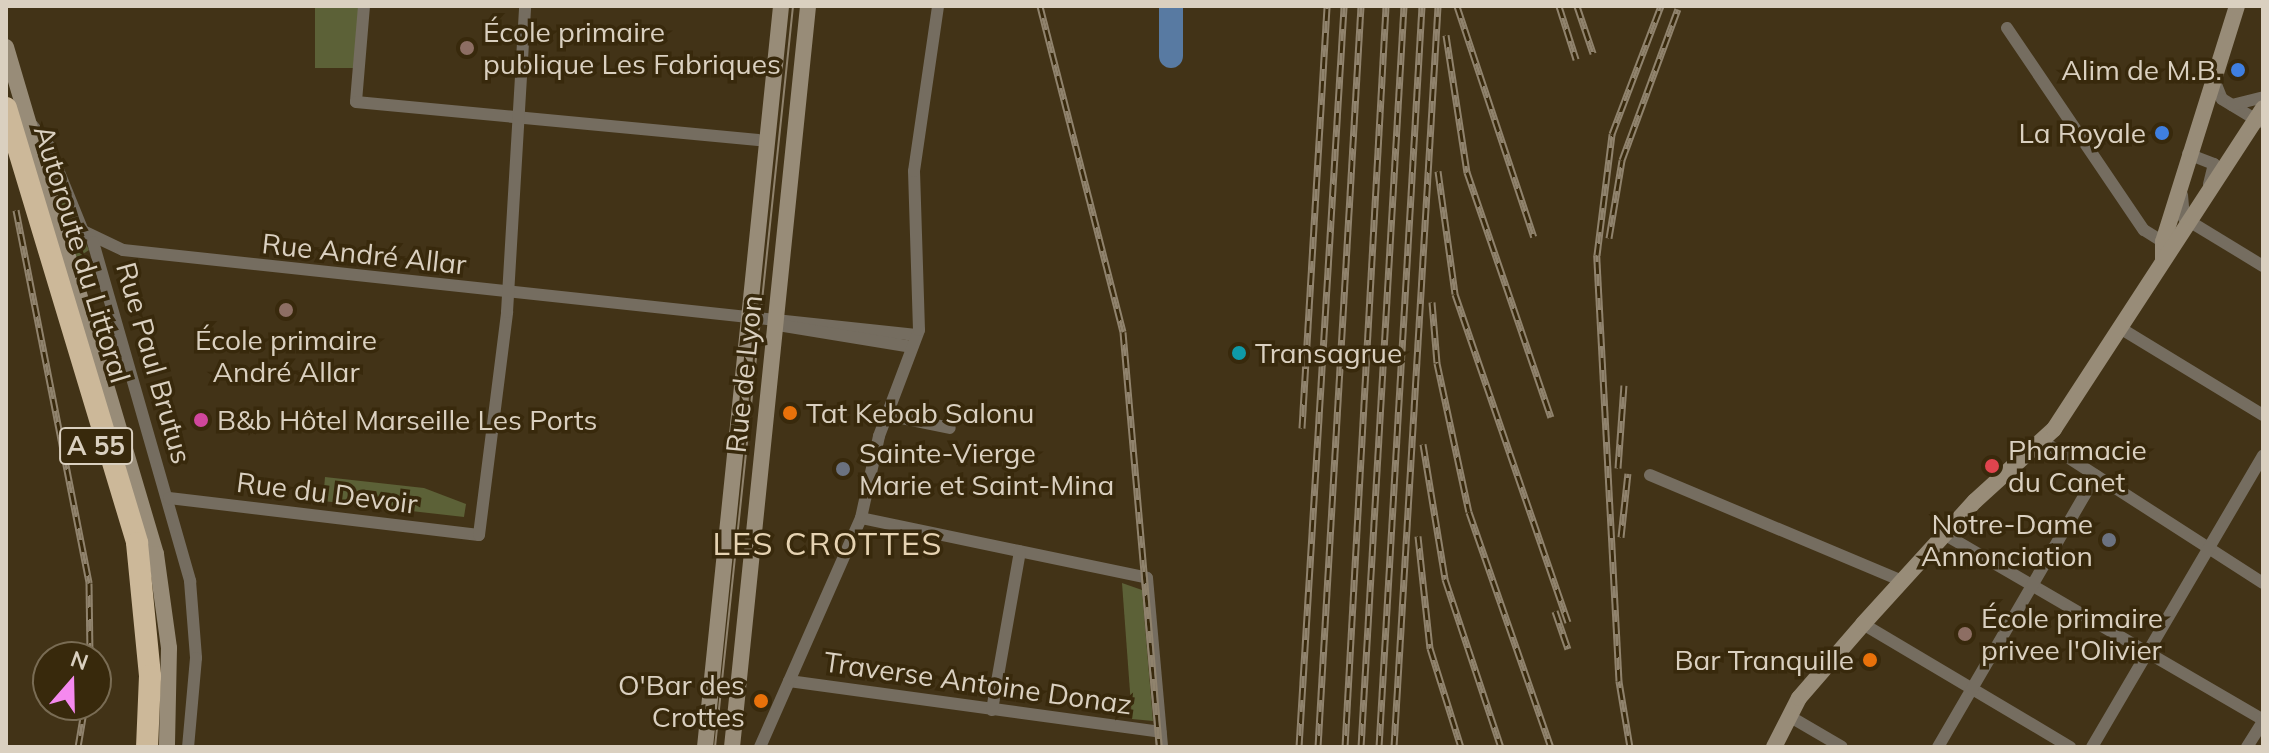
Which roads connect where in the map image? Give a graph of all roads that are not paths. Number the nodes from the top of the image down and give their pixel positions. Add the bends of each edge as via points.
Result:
1 (364, 6) edge
2 (525, 6) edge
3 (781, 6) edge
4 (808, 6) edge
5 (938, 6) edge
6 (2237, 6) edge
7 (2007, 28) dead end
8 (6, 47) edge
9 (2215, 82) junction
10 (2263, 97) edge
11 (2232, 105) junction
12 (16, 112) edge
13 (2260, 117) edge
14 (519, 119) junction
15 (758, 140) dead end
16 (6, 154) edge
17 (2188, 154) junction
18 (2184, 172) junction
19 (2194, 216) junction
20 (93, 242) junction
21 (2163, 242) junction
22 (2163, 260) junction
23 (2263, 266) edge
24 (508, 294) junction
25 (750, 321) junction
26 (775, 324) junction
27 (2120, 328) junction
28 (914, 341) junction
29 (887, 415) junction
30 (2263, 415) edge
31 (950, 428) dead end
32 (2041, 440) junction
33 (2263, 455) edge
34 (1650, 475) dead end
35 (2096, 476) junction
36 (169, 498) junction
37 (861, 518) junction
38 (1944, 534) junction
39 (2208, 548) junction
40 (1020, 551) junction
41 (1902, 581) junction
42 (2263, 583) edge
43 (2031, 585) junction
44 (1863, 624) junction
45 (2147, 653) junction
46 (789, 681) junction
47 (1971, 690) junction
48 (992, 710) junction
49 (1789, 716) junction
50 (2263, 720) edge
51 (1161, 732) junction
52 (134, 747) edge
53 (147, 747) edge
54 (167, 747) edge
55 (188, 747) edge
56 (705, 747) edge
57 (732, 747) edge
58 (760, 747) edge
59 (1162, 747) edge
60 (1774, 747) edge
61 (1842, 747) edge
62 (1938, 747) edge
63 (2070, 747) edge
64 (2092, 747) edge
65 (2247, 747) edge

1 - 14 street via 356,102
2 - 14 street
3 - 25 street, Rue de Lyon
4 - 26 street, Rue de Lyon
5 - 28 street via 914,171 922,309
6 - 9 street
7 - 21 street via 2144,230
8 - 12 street
9 - 11 street
9 - 17 street
10 - 11 street
11 - 13 street
12 - 20 street via 48,145 73,213
12 - 53 highway, Autoroute du Littoral / A 55 via 137,543 150,676
12 - 54 street via 156,554 169,648
13 - 19 street
14 - 15 street
14 - 24 street
16 - 52 highway, Autoroute du Littoral / A 55 via 122,539 135,625
17 - 18 street
17 - 19 street via 2214,164
18 - 19 street via 2181,213
18 - 21 street
19 - 22 street
19 - 23 street
20 - 24 street, Rue André Allar via 129,252
20 - 36 street, Rue Paul Brutus
21 - 22 street
22 - 27 street
24 - 25 street, Rue André Allar
24 - 36 street, Rue du Devoir via 479,535
25 - 26 street, Rue André Allar
25 - 56 street, Rue de Lyon
26 - 28 street, Rue André Allar
26 - 57 street, Rue de Lyon
27 - 30 street
27 - 32 street
28 - 29 street
29 - 31 street
29 - 37 street
32 - 35 street
32 - 38 street
33 - 39 street
34 - 41 street
35 - 39 street
35 - 43 street
36 - 55 street, Rue Paul Brutus via 190,581 196,658
37 - 40 street
37 - 46 street
38 - 41 street
38 - 43 street
39 - 42 street
39 - 45 street
40 - 48 street
40 - 51 street via 1147,578
41 - 44 street
43 - 45 street
43 - 47 street
44 - 47 street
44 - 49 street
45 - 50 street
45 - 64 street
46 - 48 street, Traverse Antoine Donaz
46 - 58 street
47 - 62 street
47 - 63 street
48 - 51 street, Traverse Antoine Donaz
49 - 60 street
49 - 61 street
50 - 65 street
51 - 59 street

